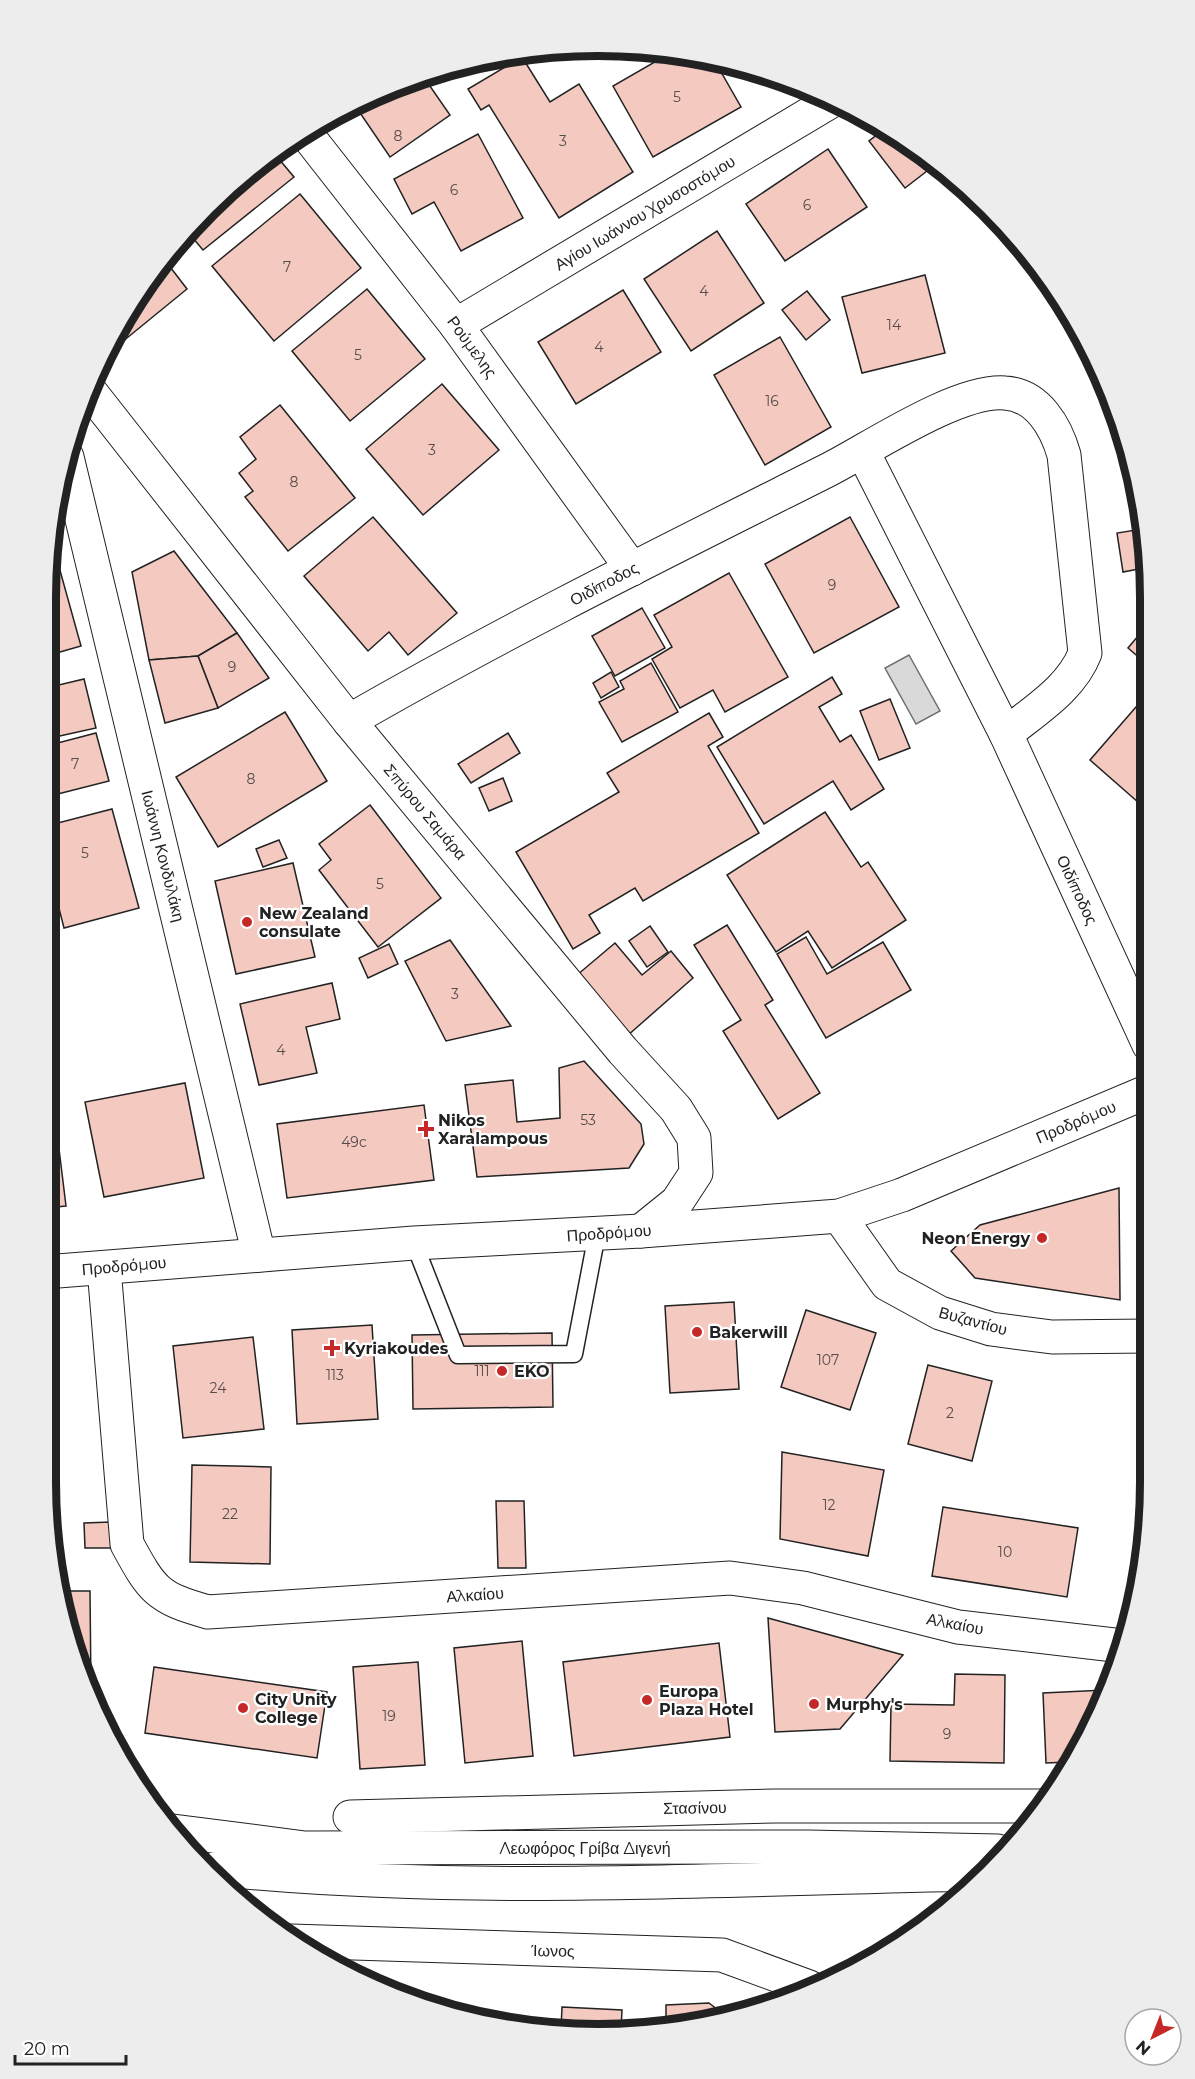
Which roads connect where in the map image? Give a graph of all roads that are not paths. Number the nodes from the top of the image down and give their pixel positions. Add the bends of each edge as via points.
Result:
1 (824, 105) edge
2 (310, 138) edge
3 (456, 325) junction
4 (94, 397) edge
5 (863, 452) junction
6 (71, 472) edge
7 (632, 569) junction
8 (348, 721) junction
9 (1006, 734) junction
10 (1140, 1025) edge
11 (1140, 1095) edge
12 (839, 1216) junction
13 (641, 1232) junction
14 (597, 1234) junction
15 (414, 1243) junction
16 (259, 1255) junction
17 (104, 1268) junction
18 (56, 1271) edge
19 (1140, 1336) edge
20 (1114, 1645) edge
21 (1031, 1806) edge
22 (350, 1816) dead end
23 (185, 1833) edge
24 (994, 1851) edge
25 (219, 1870) edge
26 (967, 1878) edge
27 (951, 1885) edge
28 (311, 1942) edge
29 (799, 1984) edge

1 - 3 street, Αγίου Ιωάννου Χρυσοστόμου
2 - 3 street, Ρούμελης
3 - 7 street, Ρούμελης
4 - 8 street, Σπύρου Σαμάρα
5 - 7 street, Οιδίποδος
5 - 9 street, Οιδίποδος
5 - 9 street, Οιδίποδος via 978,394 1007,393 1027,400 1045,415 1057,433 1064,455 1085,653 1066,684
6 - 16 street, Ιωάννη Κονδυλάκη
7 - 8 street, Οιδίποδος
8 - 13 street, Σπύρου Σαμάρα via 623,1052 676,1109 694,1138 696,1173 677,1202
9 - 10 street, Οιδίποδος
11 - 12 street, Προδρόμου via 902,1195
12 - 13 street, Προδρόμου
12 - 19 street, Βυζαντίου via 886,1284 940,1313 991,1329 1052,1337
13 - 14 street, Προδρόμου
14 - 15 street, Προδρόμου
14 - 15 lane via 574,1354 458,1355
15 - 16 street, Προδρόμου
16 - 17 street, Προδρόμου
17 - 18 street, Προδρόμου
17 - 20 street, Αλκαίου via 127,1544 145,1577 173,1602 208,1612 730,1578 803,1588 958,1627
21 - 22 street, Στασίνου via 776,1806
23 - 24 street, Λεωφόρος Γρίβα Διγενή via 305,1848 808,1847
25 - 27 street, Λεωφόρος Γρίβα Διγενή via 309,1879
26 - 27 street, Λεωφόρος Γρίβα Διγενή
28 - 29 street, Ίωνος via 722,1955

